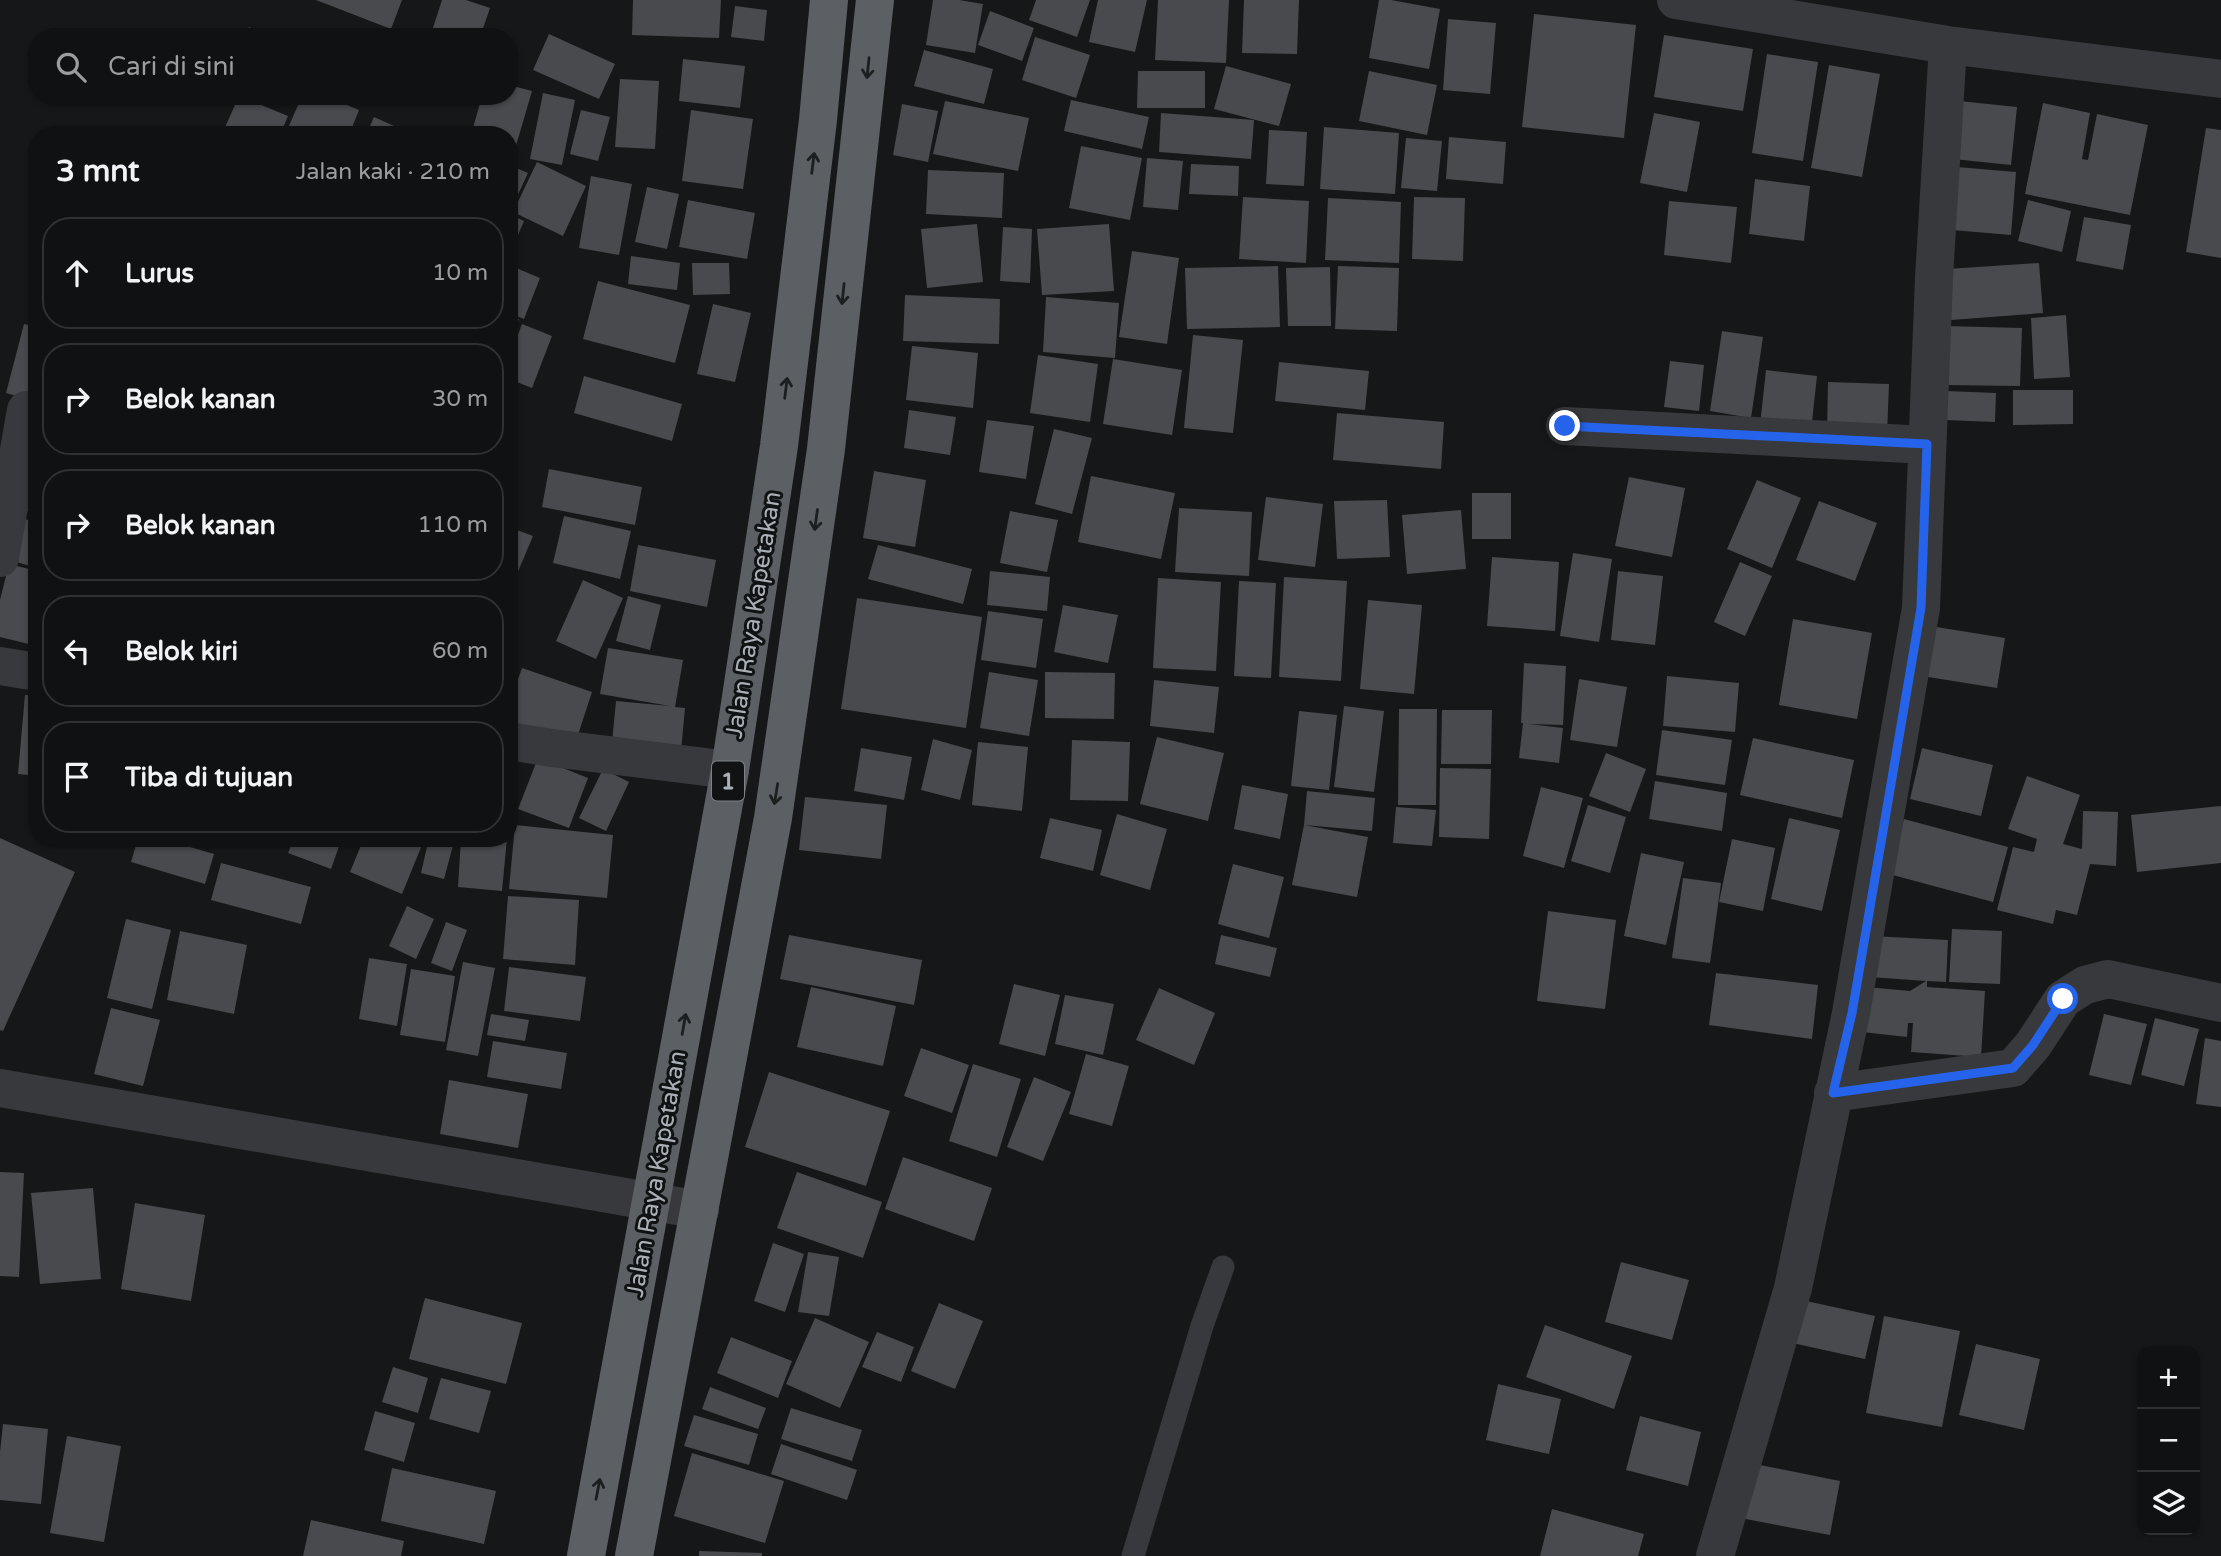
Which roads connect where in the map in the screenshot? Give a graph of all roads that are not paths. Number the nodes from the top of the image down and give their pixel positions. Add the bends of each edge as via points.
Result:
1 (829, 0) edge
2 (875, 0) edge
3 (1676, 0) edge
4 (1948, 45) junction
5 (2221, 79) edge
6 (26, 410) dead end
7 (1565, 426) dead end
8 (1927, 444) junction
9 (779, 446) junction
10 (826, 449) junction
11 (0, 558) edge
12 (0, 666) edge
13 (28, 671) edge
14 (518, 742) edge
15 (784, 744) junction
16 (732, 755) junction
17 (2221, 1003) edge
18 (0, 1088) edge
19 (1833, 1093) junction
20 (652, 1200) junction
21 (700, 1210) junction
22 (1223, 1267) dead end
23 (586, 1556) edge
24 (634, 1556) edge
25 (1133, 1556) edge
26 (1715, 1556) edge

9 -> 1 highway, Jalan Raya Kapetakan / 1
2 -> 10 highway, Jalan Raya Kapetakan / 1
3 - 4 street
4 - 5 street
4 - 8 street
6 - 11 street
7 - 8 street
8 - 19 street via 1921,608 1852,1013
9 - 10 highway
9 - 16 highway, Jalan Raya Kapetakan / 1
10 -> 15 highway, Jalan Raya Kapetakan / 1
12 - 13 street
14 - 16 street via 552,748
15 - 16 highway
15 -> 21 highway, Jalan Raya Kapetakan / 1
20 -> 16 highway, Jalan Raya Kapetakan / 1
17 - 19 street via 2108,979 2085,985 2063,999 2013,1068
18 - 20 street
19 - 26 street via 1793,1288
20 - 21 street
23 -> 20 highway, Jalan Raya Kapetakan / 1
21 - 24 highway, Jalan Raya Kapetakan / 1
22 - 25 lane

